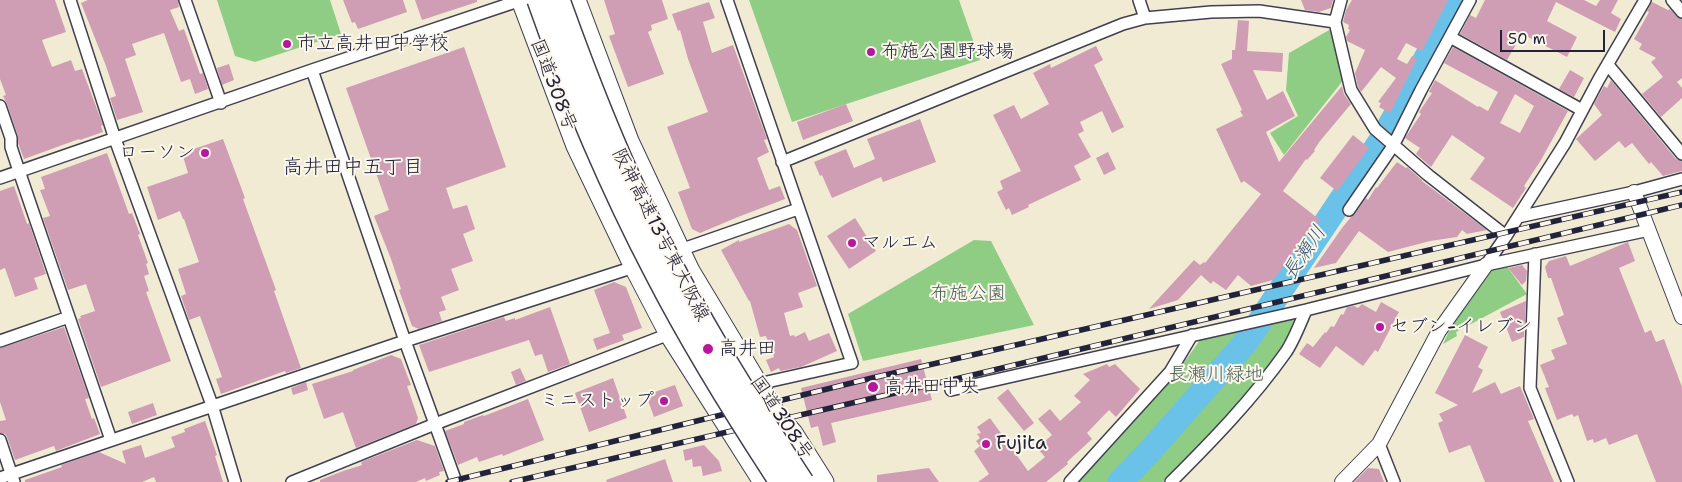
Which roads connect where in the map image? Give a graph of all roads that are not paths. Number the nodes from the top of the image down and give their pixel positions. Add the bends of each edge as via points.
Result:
1 (70, 0) edge
2 (185, 0) edge
3 (521, 0) edge
4 (538, 0) edge
5 (560, 0) edge
6 (576, 0) edge
7 (727, 0) edge
8 (1140, 0) edge
9 (1256, 0) edge
10 (1341, 0) edge
11 (1470, 0) edge
12 (1645, 0) edge
13 (1672, 0) edge
14 (1260, 12) junction
15 (1682, 12) edge
16 (1145, 18) junction
17 (1335, 22) junction
18 (1450, 37) junction
19 (1608, 65) junction
20 (312, 70) junction
21 (221, 103) junction
22 (0, 106) edge
23 (1582, 110) junction
24 (115, 139) junction
25 (1393, 146) junction
26 (1682, 154) edge
27 (782, 162) junction
28 (19, 171) junction
29 (0, 178) edge
30 (1682, 180) edge
31 (1634, 192) junction
32 (798, 209) junction
33 (1349, 210) dead end
34 (1518, 217) junction
35 (1648, 230) junction
36 (1506, 236) junction
37 (680, 250) junction
38 (1535, 254) junction
39 (1486, 264) junction
40 (634, 267) junction
41 (1306, 310) junction
42 (69, 317) junction
43 (1682, 317) edge
44 (669, 334) junction
45 (1192, 335) junction
46 (0, 341) edge
47 (405, 341) junction
48 (758, 384) junction
49 (951, 390) dead end
50 (212, 405) junction
51 (435, 424) junction
52 (0, 440) edge
53 (111, 440) junction
54 (1379, 444) junction
55 (8, 478) edge
56 (235, 482) edge
57 (292, 482) edge
58 (456, 482) edge
59 (763, 482) edge
60 (780, 482) edge
61 (803, 482) edge
62 (824, 482) edge
63 (1070, 482) edge
64 (1171, 482) edge
65 (1342, 482) edge
66 (1394, 482) edge
67 (1568, 482) edge

1 - 24 street
2 - 21 street
3 - 20 street
3 - 40 highway, 国道308号 via 576,146
4 - 60 highway, 阪神高速13号東大阪線, bridge via 599,154 656,276 722,391
5 - 61 highway, 阪神高速13号東大阪線, bridge via 616,147 664,250 734,373
6 - 37 highway, 国道308号 via 630,140
7 - 27 street
8 - 16 street
9 - 14 street
10 - 17 street
11 - 18 street
12 - 19 street
13 - 15 street
14 - 16 street via 1211,12
14 - 17 street
16 - 27 street via 1114,27
17 - 25 street via 1352,90 1376,130
18 - 23 street
18 - 25 street
19 - 23 street
19 - 26 street
20 - 21 street
20 - 47 street
21 - 24 street
22 - 28 street
23 - 34 street
24 - 28 street
24 - 50 street
25 - 33 street
25 - 36 street
27 - 32 street
28 - 29 street
28 - 42 street
30 - 31 street
31 - 34 street
31 - 35 street
32 - 37 street
32 - 48 street via 852,363
34 - 36 street
35 - 38 street
35 - 43 street
36 - 39 street
37 - 48 highway, 国道308号
38 - 39 street
38 - 67 street via 1530,388
39 - 41 street
39 - 54 street via 1440,331
40 - 44 highway, 国道308号
40 - 47 street
41 - 45 street
41 - 64 street via 1287,351 1223,429
42 - 46 street
42 - 53 street
44 - 51 street
44 - 59 highway, 国道308号
45 - 49 street
45 - 63 street via 1170,372
47 - 50 street
47 - 51 street
48 - 62 highway, 国道308号
50 - 53 street
50 - 56 street
51 - 57 street
51 - 58 street
52 - 55 street
53 - 55 street
54 - 65 street
54 - 66 street

